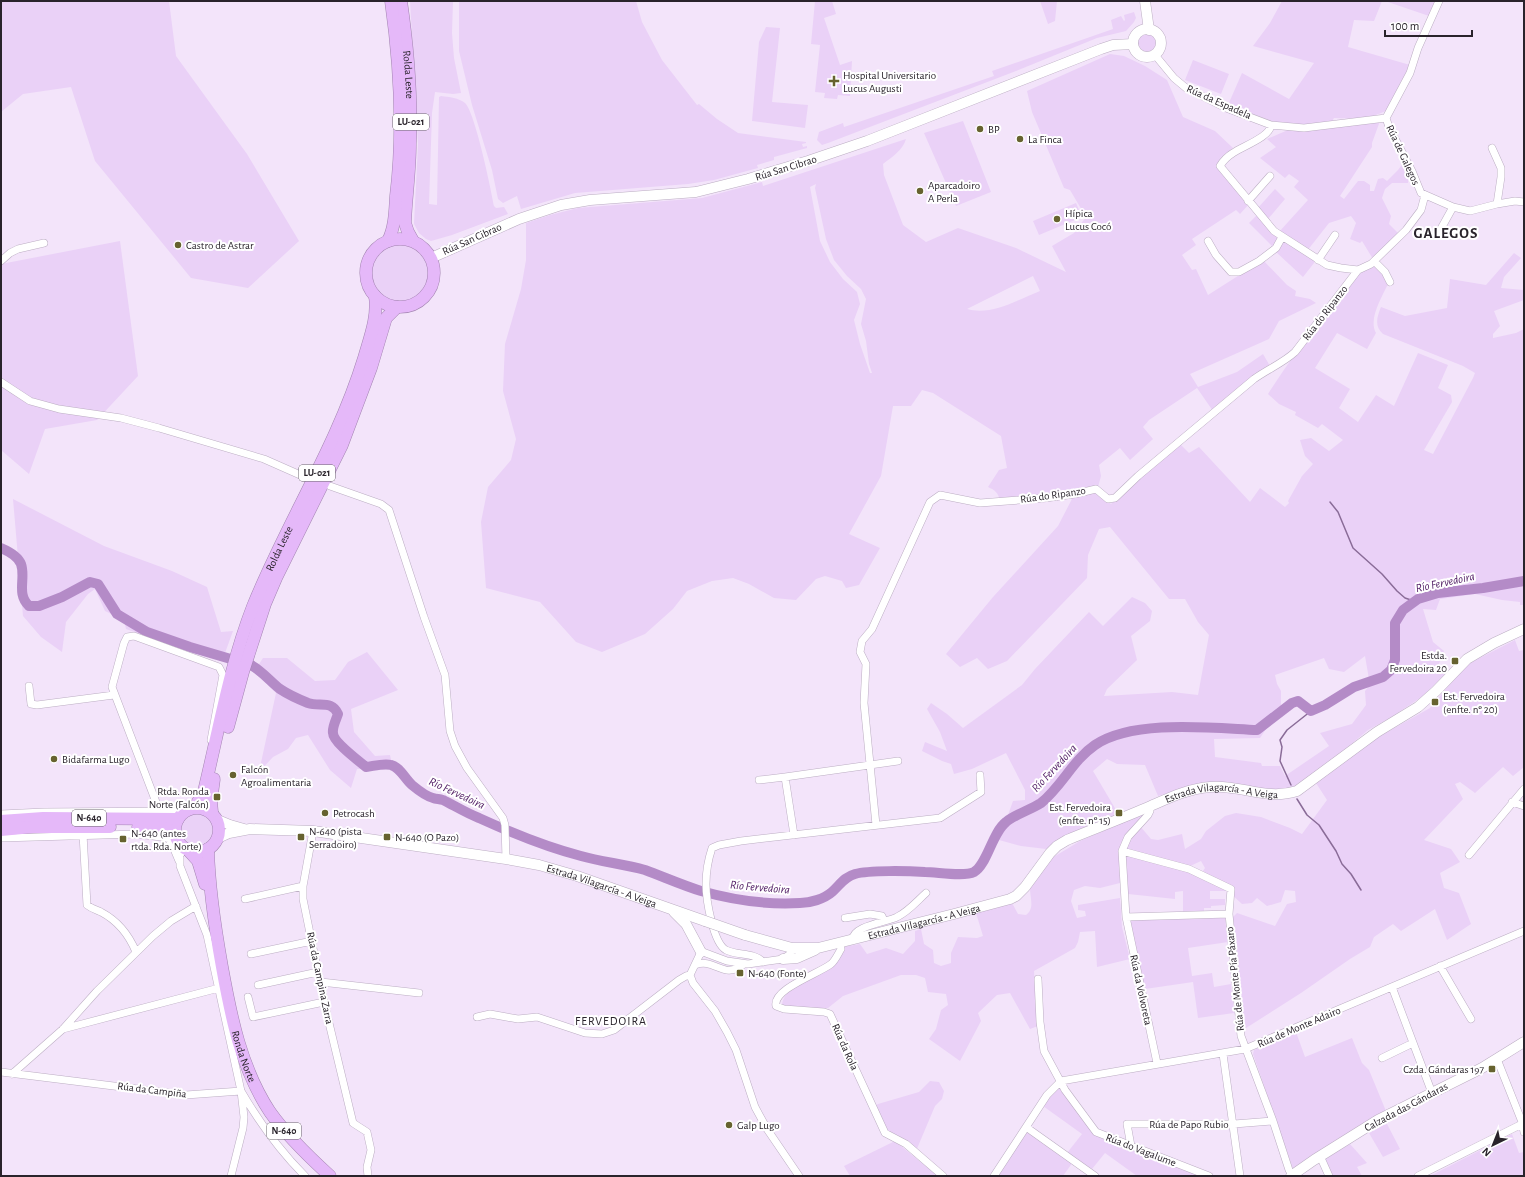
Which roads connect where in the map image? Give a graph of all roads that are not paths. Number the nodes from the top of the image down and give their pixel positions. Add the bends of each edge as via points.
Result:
1 (391, 1) edge
2 (401, 1) edge
3 (1145, 1) edge
4 (1439, 1) edge
5 (1149, 30) junction
6 (1133, 44) junction
7 (1155, 55) junction
8 (1386, 118) junction
9 (1271, 125) junction
10 (1492, 148) dead end
11 (1270, 176) dead end
12 (1425, 195) junction
13 (1248, 201) junction
14 (1524, 202) edge
15 (1496, 204) junction
16 (1453, 207) junction
17 (1438, 234) dead end
18 (1335, 235) dead end
19 (1282, 237) junction
20 (388, 241) junction
21 (413, 241) junction
22 (1208, 242) dead end
23 (44, 243) dead end
24 (431, 258) junction
25 (1318, 260) junction
26 (1, 261) edge
27 (1374, 261) junction
28 (1358, 270) junction
29 (1390, 282) dead end
30 (375, 296) junction
31 (397, 307) junction
32 (1, 382) edge
33 (307, 478) dead end
34 (330, 486) dead end
35 (1524, 629) edge
36 (245, 646) junction
37 (238, 671) junction
38 (29, 686) dead end
39 (114, 695) junction
40 (214, 748) junction
41 (898, 761) dead end
42 (870, 765) junction
43 (980, 775) dead end
44 (786, 777) junction
45 (759, 780) dead end
46 (1524, 788) edge
47 (1512, 802) junction
48 (1524, 806) edge
49 (1148, 807) junction
50 (157, 812) junction
51 (186, 813) junction
52 (1, 814) edge
53 (215, 816) junction
54 (1, 821) edge
55 (876, 825) junction
56 (250, 829) junction
57 (1, 830) edge
58 (313, 831) junction
59 (84, 834) junction
60 (794, 835) junction
61 (1, 838) edge
62 (218, 838) junction
63 (179, 841) junction
64 (208, 849) junction
65 (1122, 851) junction
66 (1469, 855) dead end
67 (506, 859) junction
68 (180, 864) junction
69 (302, 886) junction
70 (926, 893) dead end
71 (245, 898) dead end
72 (662, 905) junction
73 (196, 906) junction
74 (212, 910) junction
75 (1229, 914) junction
76 (1126, 916) junction
77 (845, 918) dead end
78 (884, 921) junction
79 (1524, 931) edge
80 (853, 940) junction
81 (312, 941) junction
82 (840, 943) junction
83 (792, 948) junction
84 (818, 948) junction
85 (136, 952) junction
86 (251, 954) dead end
87 (700, 954) junction
88 (783, 959) junction
89 (763, 962) junction
90 (709, 964) junction
91 (744, 964) junction
92 (695, 966) junction
93 (1440, 966) junction
94 (318, 972) junction
95 (690, 975) junction
96 (1038, 979) dead end
97 (321, 982) junction
98 (258, 985) dead end
99 (1392, 987) junction
100 (218, 988) junction
101 (419, 993) dead end
102 (248, 997) dead end
103 (324, 1002) junction
104 (477, 1017) dead end
105 (1471, 1019) dead end
106 (63, 1029) junction
107 (1524, 1042) edge
108 (1413, 1043) junction
109 (1245, 1049) junction
110 (1223, 1054) junction
111 (1382, 1058) dead end
112 (1497, 1059) junction
113 (1157, 1063) junction
114 (1, 1072) edge
115 (12, 1074) junction
116 (1061, 1081) junction
117 (241, 1091) junction
118 (1432, 1093) junction
119 (1273, 1121) junction
120 (1523, 1122) edge
121 (1234, 1124) junction
122 (1026, 1127) junction
123 (1524, 1132) edge
124 (1130, 1146) junction
125 (1320, 1156) junction
126 (940, 1175) edge
127 (231, 1176) edge
128 (305, 1176) edge
129 (330, 1176) edge
130 (368, 1176) edge
131 (799, 1176) edge
132 (994, 1176) edge
133 (1095, 1176) edge
134 (1209, 1176) edge
135 (1240, 1176) edge
136 (1292, 1176) edge
137 (1329, 1176) edge
138 (1418, 1176) edge

1 - 20 highway, Rolda Leste / LU-021 via 397,60 400,140 393,226
2 - 21 highway, Rolda Leste / LU-021 via 407,45 411,113 405,224
3 - 5 main road
4 - 8 street, Rúa de Galegos via 1410,73
5 - 6 main road via 1138,33
5 - 7 main road via 1155,32 1160,40 1161,46
6 - 7 main road via 1136,52 1142,56
6 - 24 main road, Rúa San Cibrao via 1113,45 1101,49 867,141 794,165 696,192 590,200 561,205 519,219
7 - 9 street, Rúa da Espadela via 1186,88 1226,108
8 - 9 street, Rúa da Espadela via 1304,128
8 - 12 street, Rúa de Galegos via 1418,189
9 - 13 street, Rúa do Ripanzo via 1265,134 1233,152 1220,166
10 - 15 street via 1501,168
11 - 13 street
12 - 16 street, Rúa de Galegos
12 - 27 street, Rúa do Ripanzo via 1421,210 1406,230
13 - 19 street, Rúa do Ripanzo via 1266,223
14 - 15 street, Rúa de Galegos
15 - 16 street, Rúa de Galegos via 1470,211
16 - 17 street
18 - 25 street
19 - 22 street via 1276,248 1239,272 1231,272
19 - 25 street, Rúa do Ripanzo
20 - 21 highway
20 - 30 highway, Rolda Leste / LU-021 via 380,245 368,260 368,283
21 - 24 highway, Rolda Leste / LU-021
23 - 26 street via 18,249
24 - 31 highway via 434,278 425,296 407,306
25 - 28 street, Rúa do Ripanzo via 1327,265
27 - 28 street, Rúa do Ripanzo
27 - 29 street via 1385,272
28 - 42 street, Rúa do Ripanzo via 1295,352 1245,386 1115,498 1108,499 1096,489 1046,498 980,503 940,495 930,502 872,629 862,641 860,652 866,664 864,703
30 - 31 highway
30 - 36 highway, Rolda Leste / LU-021 via 376,317 362,365 343,416 268,573
31 - 36 highway, Rolda Leste / LU-021 via 386,318 351,425
32 - 33 street via 30,401 59,409 121,418 159,428 264,459
34 - 67 street via 382,504 389,510 445,676 450,731 455,746 505,825
35 - 49 main road, Estrada Vilagarcía - A Veiga via 1467,659 1418,707 1377,732 1297,791 1273,795 1211,787 1174,795
36 - 37 highway, Rolda Leste / LU-021
37 - 40 highway, Rolda Leste / LU-021
37 - 53 highway, Rolda Leste / LU-021 via 213,784 211,801
38 - 39 street via 31,704 37,705
39 - 40 street via 112,687 127,637 134,636 219,667 223,675 210,742
39 - 50 street via 156,802
40 - 51 highway, Rolda Leste / LU-021 via 204,790
41 - 42 street
42 - 44 street
42 - 55 street, Rúa do Ripanzo
43 - 55 street via 981,792 940,818
44 - 45 street
44 - 60 street
46 - 47 street
47 - 48 street
47 - 66 street
49 - 65 street via 1148,815 1128,837
49 - 80 main road, Estrada Vilagarcía - A Veiga via 1057,846 1016,896
50 - 51 street
50 - 52 street
51 - 53 highway, Estrada Vilagarcía - A Veiga / N-640 via 201,808
51 - 54 highway, Estrada Vilagarcía - A Veiga / N-640
51 - 63 highway
53 - 56 main road, Estrada Vilagarcía - A Veiga / N-640 via 230,826
53 - 62 highway via 220,829
55 - 60 street
56 - 58 main road, Estrada Vilagarcía - A Veiga / N-640
56 - 62 main road, Estrada Vilagarcía - A Veiga / N-640
57 - 63 highway, N-640 via 127,826 163,828
58 - 67 main road, Estrada Vilagarcía - A Veiga / N-640
58 - 69 street, Rúa da Campina Zarra
59 - 61 street
59 - 63 street via 137,834
59 - 85 street via 88,905 108,916 121,928 130,938
60 - 89 street via 719,845 712,848 707,867 707,897 716,937 722,947 759,958
62 - 64 highway, Estrada Vilagarcía - A Veiga / N-640
63 - 64 highway, N-640 via 202,852
63 - 68 street
63 - 68 street via 171,842
63 - 74 highway, Ronda Norte via 198,861
64 - 74 highway, Ronda Norte
65 - 75 street, Rúa de Monte Pía Páxaro via 1189,868 1231,889
65 - 76 street, Rúa da Volvoreta
67 - 72 main road, Estrada Vilagarcía - A Veiga / N-640 via 571,874
68 - 73 street
69 - 71 street
69 - 81 street, Rúa da Campina Zarra
70 - 78 street via 906,912
72 - 83 main road, Estrada Vilagarcía - A Veiga / N-640, bridge via 745,935
72 - 87 main road via 682,919 694,936
73 - 85 street via 171,921
73 - 100 street via 207,935
74 - 129 highway, Ronda Norte / N-640 via 238,1044 250,1076 287,1135
75 - 76 street
75 - 109 street, Rúa de Monte Pía Páxaro via 1240,1036
76 - 113 street, Rúa da Volvoreta
77 - 78 street via 870,914 882,916
78 - 80 street via 855,933
79 - 93 street, Rúa de Monte Adairo
80 - 82 main road, Estrada Vilagarcía - A Veiga
81 - 86 street
81 - 94 street, Rúa da Campina Zarra
82 - 84 main road, Estrada Vilagarcía - A Veiga
82 - 126 street, Rúa da Rola via 841,949 833,962 792,985 776,1001 776,1006 830,1014 885,1133 906,1144
83 - 84 main road, Estrada Vilagarcía - A Veiga / N-640
83 - 88 street via 790,954
84 - 88 main road via 797,958
85 - 106 street
87 - 90 street
87 - 91 street via 704,952 727,961
87 - 92 street
88 - 89 street
89 - 91 street
90 - 91 street via 732,971
90 - 92 street
92 - 95 street
93 - 99 street, Rúa de Monte Adairo
93 - 105 street
94 - 97 street, Rúa da Campina Zarra
94 - 98 street
95 - 104 street via 679,980 614,1030 602,1034 585,1033 537,1017 518,1019 490,1014
95 - 131 street via 736,1050 755,1107
96 - 116 street, Rúa do Vagalume via 1044,1051
97 - 101 street
97 - 103 street, Rúa da Campina Zarra
99 - 108 street
99 - 109 street, Rúa de Monte Adairo
100 - 106 street
100 - 117 street
102 - 103 street via 253,1017
103 - 130 street, Rúa da Campina Zarra via 353,1123 367,1132 371,1150
106 - 115 street
107 - 112 main road, Calzada das Gándaras
108 - 111 street
108 - 118 street
109 - 110 street, Rúa de Monte Adairo
109 - 119 street, Rúa de Monte Pía Páxaro
110 - 113 street, Rúa de Monte Adairo
110 - 121 street
112 - 118 main road, Calzada das Gándaras
112 - 120 street
113 - 116 street, Rúa de Monte Adairo
114 - 115 street, Rúa da Campiña
115 - 117 street, Rúa da Campiña via 186,1095
116 - 122 street via 1047,1095
116 - 124 street, Rúa do Vagalume via 1096,1132
117 - 127 street via 243,1128
117 - 128 street via 254,1114 287,1158
118 - 125 main road, Calzada das Gándaras via 1378,1120
119 - 121 street, Rúa de Papo Rubio
119 - 136 street, Rúa de Monte Pía Páxaro
120 - 123 street
120 - 138 street
121 - 124 street, Rúa de Papo Rubio via 1127,1124
121 - 135 street
122 - 132 street
122 - 133 street
124 - 134 street, Rúa do Vagalume
125 - 136 main road, Calzada das Gándaras
125 - 137 street

